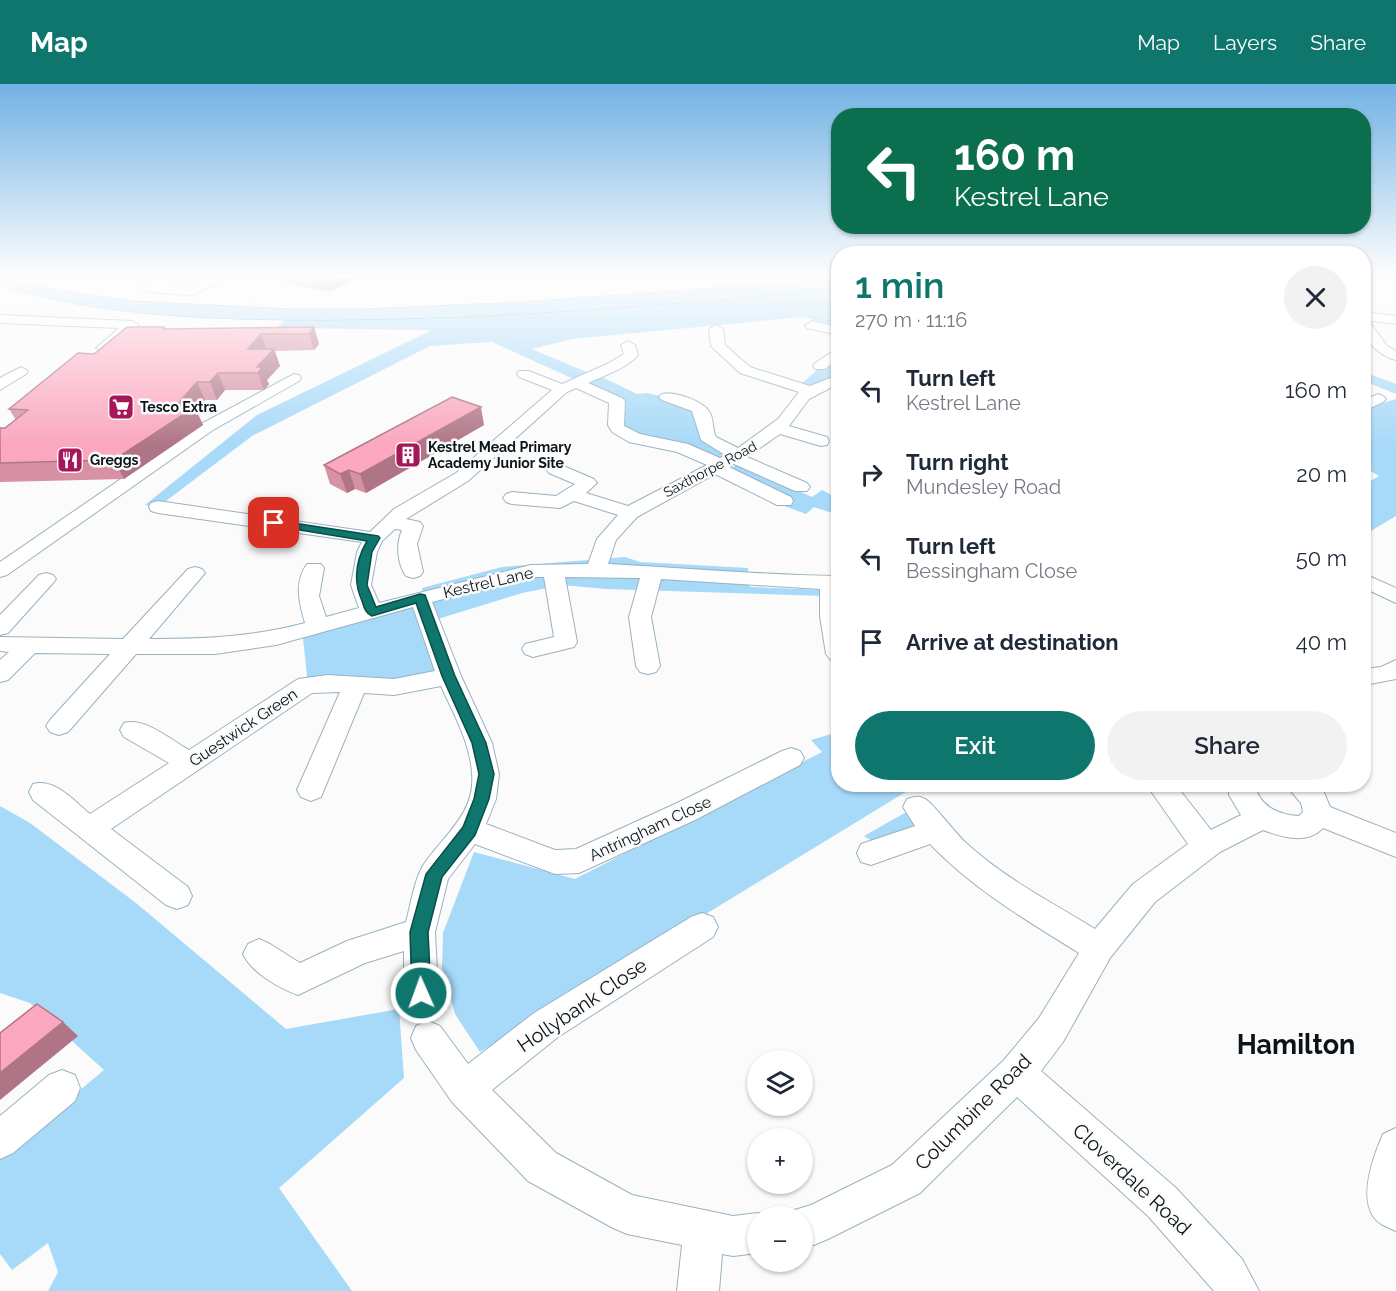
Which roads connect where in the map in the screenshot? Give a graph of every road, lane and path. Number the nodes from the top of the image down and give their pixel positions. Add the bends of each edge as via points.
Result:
1 (121, 333) edge
2 (716, 333) edge
3 (1371, 334) edge
4 (628, 345) dead end
5 (1371, 348) edge
6 (1382, 350) junction
7 (1396, 356) edge
8 (831, 357) edge
9 (89, 359) edge
10 (820, 366) dead end
11 (21, 371) dead end
12 (524, 374) dead end
13 (294, 378) dead end
14 (831, 382) edge
15 (0, 385) edge
16 (569, 386) junction
17 (812, 391) junction
18 (667, 397) dead end
19 (778, 428) junction
20 (821, 441) dead end
21 (728, 461) junction
22 (555, 469) dead end
23 (801, 487) dead end
24 (573, 494) junction
25 (512, 498) dead end
26 (784, 501) dead end
27 (158, 507) dead end
28 (630, 513) junction
29 (391, 522) junction
30 (374, 538) junction
31 (314, 568) dead end
32 (553, 569) junction
33 (596, 570) junction
34 (0, 571) edge
35 (195, 573) dead end
36 (652, 574) junction
37 (46, 579) dead end
38 (831, 583) edge
39 (1371, 584) edge
40 (417, 585) junction
41 (1396, 596) edge
42 (372, 612) junction
43 (317, 625) junction
44 (0, 628) edge
45 (0, 644) edge
46 (28, 645) junction
47 (131, 647) junction
48 (533, 649) dead end
49 (648, 666) dead end
50 (1396, 668) edge
51 (0, 674) edge
52 (448, 676) junction
53 (1371, 676) edge
54 (355, 685) junction
55 (59, 726) dead end
56 (132, 730) dead end
57 (791, 758) dead end
58 (190, 763) junction
59 (311, 790) dead end
60 (43, 792) dead end
61 (1165, 792) edge
62 (1242, 792) edge
63 (1307, 792) edge
64 (1318, 814) junction
65 (1263, 817) junction
66 (470, 830) junction
67 (91, 831) junction
68 (1396, 845) edge
69 (1207, 847) junction
70 (871, 853) dead end
71 (177, 896) dead end
72 (702, 927) dead end
73 (419, 932) junction
74 (1099, 948) junction
75 (259, 954) dead end
76 (421, 993) dead end
77 (428, 1038) dead end
78 (1017, 1073) junction
79 (62, 1088) dead end
80 (465, 1089) junction
81 (0, 1140) edge
82 (1396, 1147) edge
83 (1391, 1207) edge
84 (813, 1225) edge
85 (704, 1230) junction
86 (747, 1234) edge
87 (698, 1291) edge
88 (1239, 1291) edge

1 - 9 street
2 - 17 street via 717,346 745,370
3 - 6 street
4 - 16 street via 631,355
5 - 6 street
6 - 7 street
8 - 10 street
11 - 15 street
12 - 16 street
13 - 34 street via 207,427
14 - 17 street, Saxthorpe Road
16 - 21 street via 617,401 617,427 635,438
16 - 29 street via 462,477
17 - 19 street, Saxthorpe Road
18 - 21 street via 698,408 709,440
19 - 20 street
19 - 21 street, Saxthorpe Road
21 - 23 street
21 - 26 street
21 - 28 street, Saxthorpe Road
22 - 24 street via 588,483
24 - 25 street via 560,502
24 - 28 street
27 - 30 street
28 - 33 street, Saxthorpe Road via 607,539
29 - 30 street
29 - 40 street via 413,526 406,547
30 - 42 street via 367,552 361,585
31 - 43 street via 308,596
32 - 33 street, Kestrel Lane
32 - 40 street, Kestrel Lane
32 - 48 street via 566,642
33 - 36 street, Kestrel Lane
35 - 47 street
36 - 38 street, Kestrel Lane
36 - 49 street via 640,617
37 - 44 street
39 - 41 street
40 - 42 street, Kestrel Lane
40 - 52 street
42 - 43 street, Kestrel Lane
43 - 47 street, Kestrel Lane via 276,638 215,646
45 - 46 street, Kestrel Lane
46 - 47 street, Kestrel Lane
46 - 51 street
47 - 55 street
50 - 53 street
52 - 54 street, Guestwick Green via 394,687
52 - 66 street via 479,743 486,774 482,799
54 - 58 street, Guestwick Green via 306,685
54 - 59 street
56 - 58 street
57 - 66 street, Antringham Close via 579,861 555,862
58 - 67 street, Guestwick Green via 101,820
60 - 67 street
61 - 69 street
62 - 65 street via 1248,805
63 - 64 street
64 - 65 street via 1315,822 1297,828
64 - 68 street
65 - 69 street, Columbine Road
66 - 73 street via 434,874
67 - 71 street
69 - 74 street, Columbine Road via 1144,893
70 - 74 street via 925,819 977,872
72 - 80 street, Hollybank Close via 546,1025
73 - 75 street via 358,951 298,980
73 - 76 street
74 - 78 street, Columbine Road via 1052,1030
77 - 80 street
78 - 84 street, Columbine Road via 906,1179
78 - 88 street, Cloverdale Road via 1162,1202
79 - 81 street
80 - 85 street via 542,1167 627,1214
82 - 83 street via 1389,1170
85 - 86 street via 733,1236
85 - 87 street

